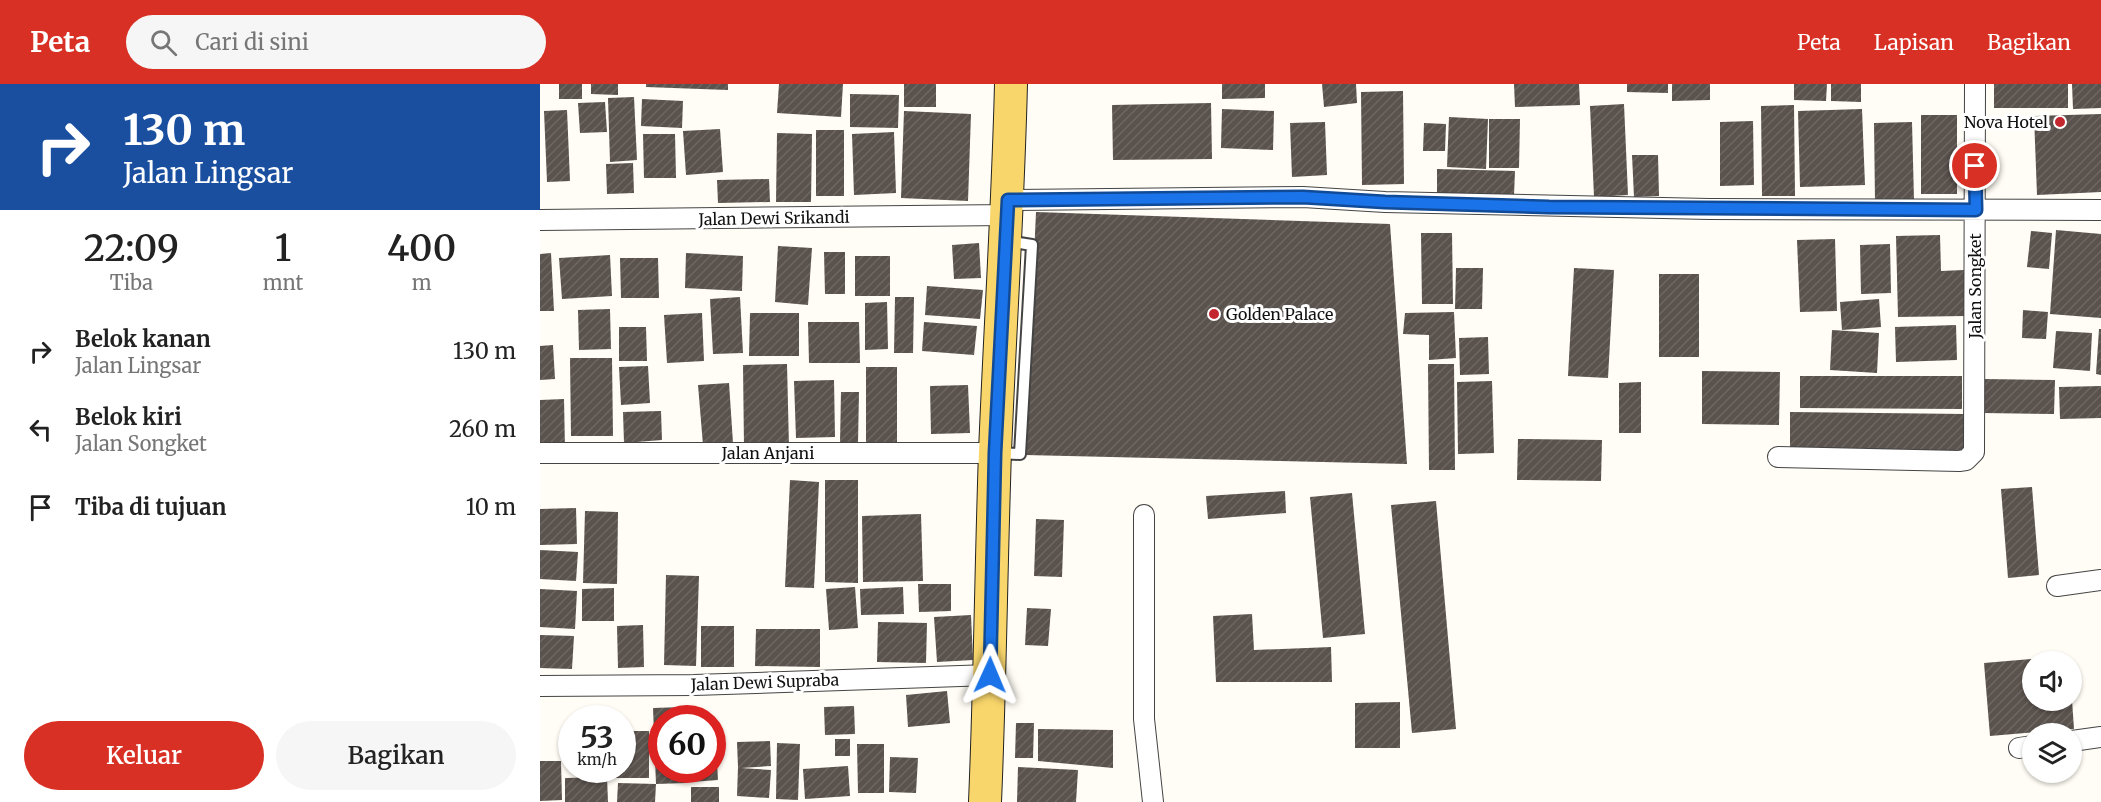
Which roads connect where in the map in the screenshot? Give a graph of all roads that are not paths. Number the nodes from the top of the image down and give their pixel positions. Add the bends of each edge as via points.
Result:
1 (1011, 84) edge
2 (1975, 84) edge
3 (1976, 210) junction
4 (2101, 210) edge
5 (1007, 219) junction
6 (540, 220) edge
7 (540, 453) edge
8 (995, 453) junction
9 (1778, 457) dead end
10 (1144, 515) dead end
11 (2101, 580) edge
12 (2056, 586) dead end
13 (990, 675) junction
14 (540, 686) edge
15 (2101, 736) edge
16 (2082, 739) edge
17 (984, 802) edge
18 (1153, 802) edge

1 - 5 main road
2 - 3 street, Jalan Songket
3 - 4 street, Jalan Dewi Srikandi
3 - 5 street, Jalan Dewi Srikandi via 1549,207 1303,197
3 - 9 street, Jalan Songket via 1974,452 1959,461
5 - 6 street, Jalan Dewi Srikandi
5 - 8 main road
7 - 8 street, Jalan Anjani
8 - 13 main road
10 - 18 street via 1144,719
11 - 12 street
13 - 14 street, Jalan Dewi Supraba
13 - 17 main road
15 - 16 street

